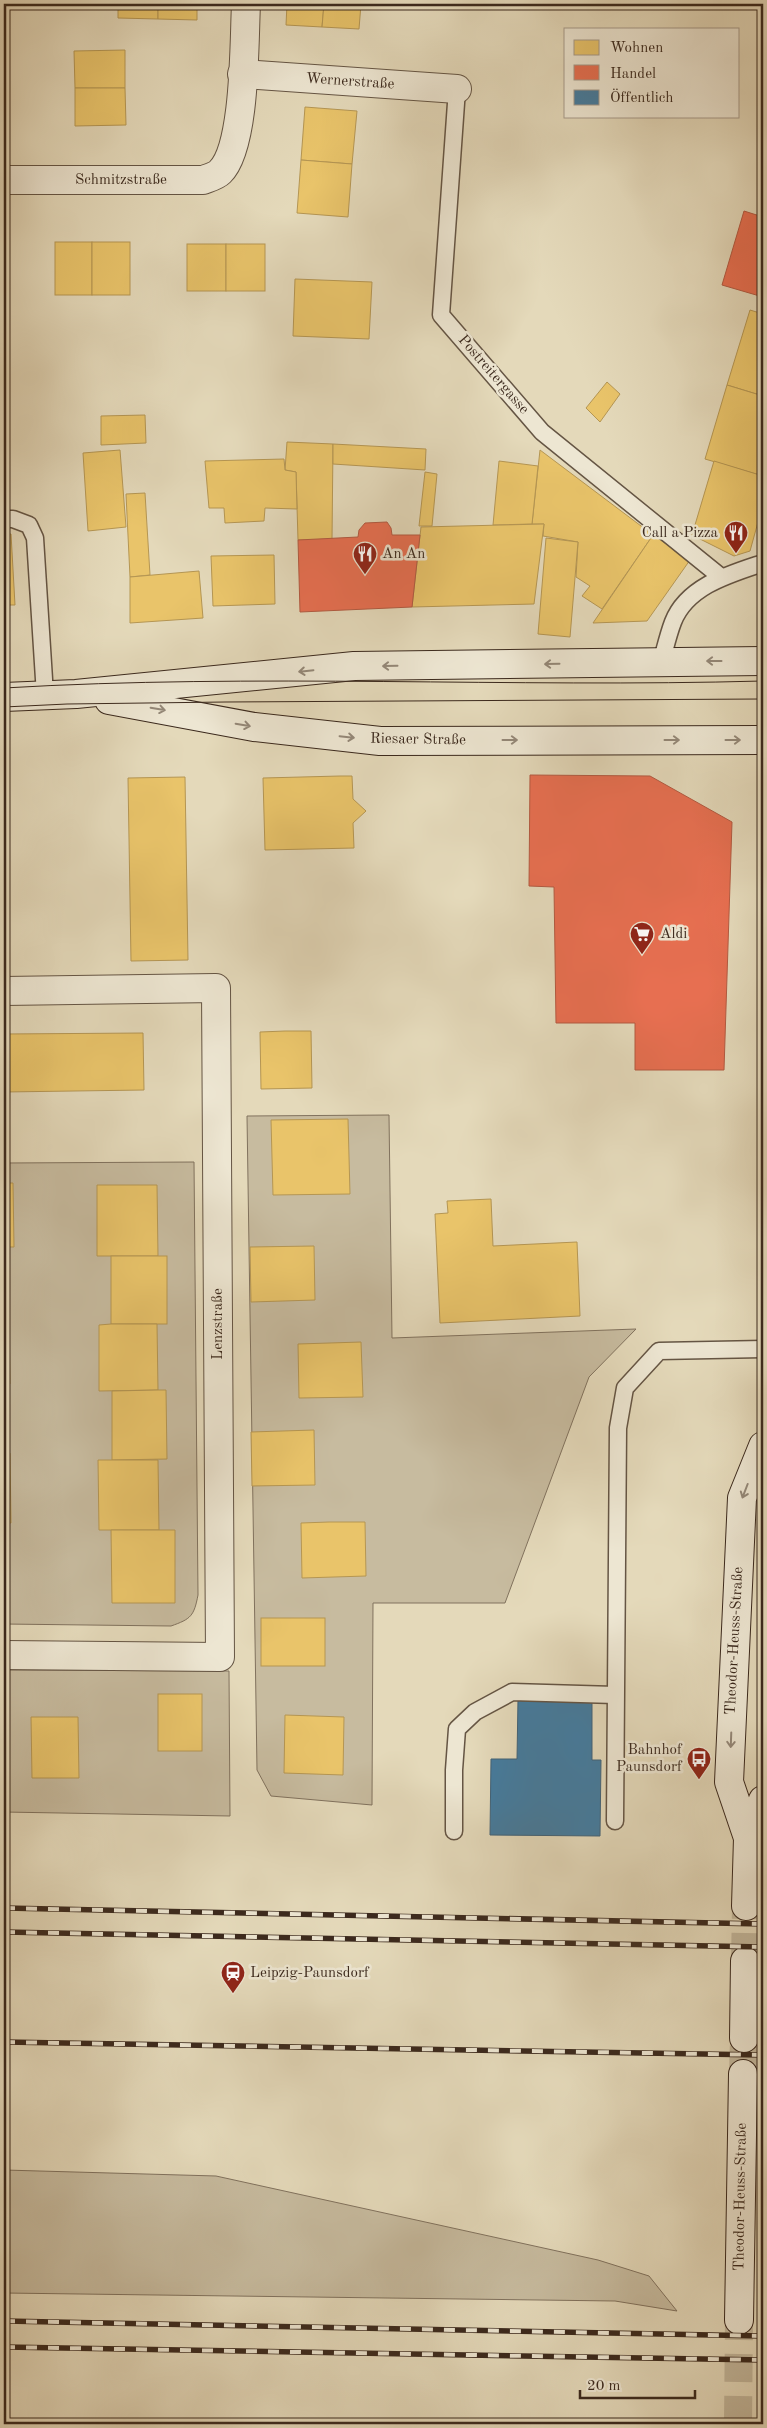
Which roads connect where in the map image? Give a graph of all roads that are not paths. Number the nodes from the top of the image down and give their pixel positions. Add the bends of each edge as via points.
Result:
1 (246, 4) edge
2 (242, 74) junction
3 (457, 89) joint
4 (4, 180) edge
5 (4, 519) edge
6 (763, 562) edge
7 (721, 577) junction
8 (763, 662) edge
9 (661, 663) junction
10 (76, 694) junction
11 (44, 695) junction
12 (4, 697) edge
13 (763, 740) edge
14 (4, 991) edge
15 (763, 1350) edge
16 (763, 1446) edge
17 (4, 1655) edge
18 (615, 1695) junction
19 (763, 1800) edge
20 (615, 1821) dead end
21 (454, 1831) dead end
22 (748, 1838) junction
23 (746, 1906) tunnel mouth
24 (745, 1961) tunnel mouth
25 (744, 2038) tunnel mouth
26 (743, 2074) tunnel mouth
27 (739, 2320) tunnel mouth

1 - 2 main road
2 - 3 main road, Wernerstraße
2 - 4 main road, Schmitzstraße via 237,134 220,173 203,180
3 - 7 lane, Postreitergasse via 441,315 542,432
5 - 11 lane via 28,525 35,538
6 - 7 lane
7 - 9 lane via 689,596 673,621
8 -> 9 main road, Riesaer Straße
9 -> 10 main road, Riesaer Straße via 354,666
10 - 11 main road, Riesaer Straße
10 -> 13 main road, Riesaer Straße via 254,726 380,740
11 - 12 main road, Riesaer Straße
14 - 17 main road, Lenzstraße via 216,988 220,1657
15 - 18 lane via 659,1351 626,1388 618,1428
16 -> 22 main road, Theodor-Heuss-Straße via 742,1498 733,1669 729,1782
18 - 20 lane
18 - 21 lane via 512,1692 474,1712 457,1729
19 - 22 main road, Theodor-Heuss-Straße
22 - 23 main road, Theodor-Heuss-Straße
24 - 25 main road
26 - 27 main road, Theodor-Heuss-Straße

